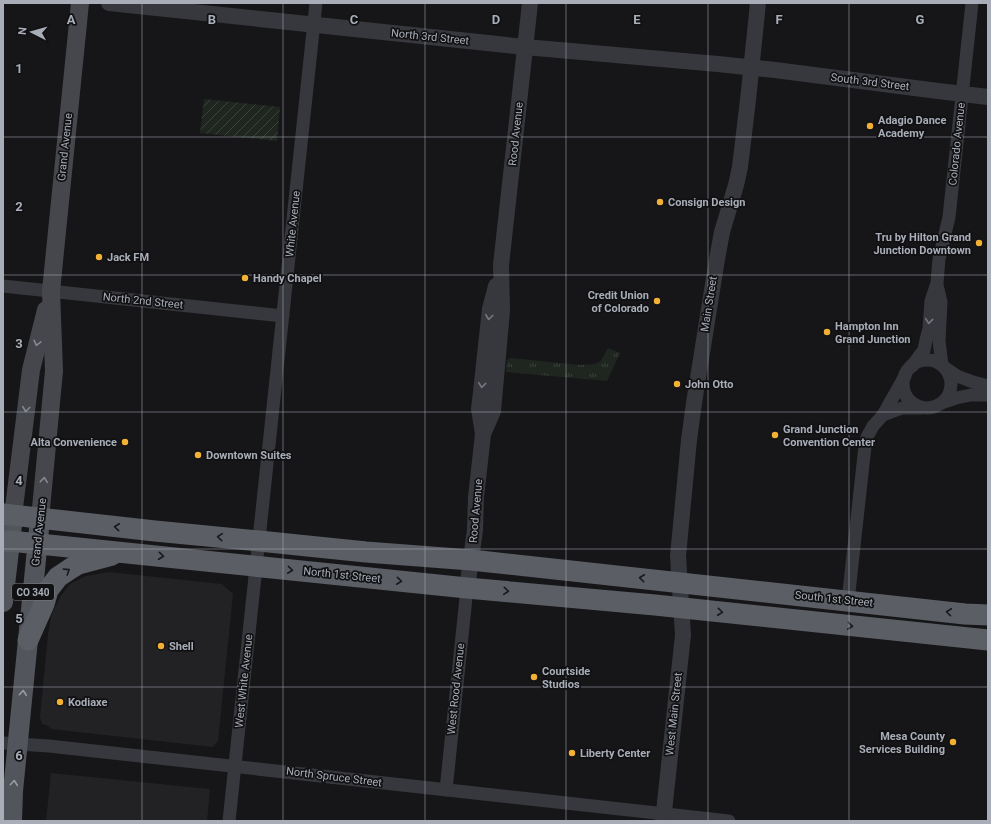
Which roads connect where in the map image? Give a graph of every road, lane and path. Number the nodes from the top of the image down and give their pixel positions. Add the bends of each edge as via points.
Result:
1 (80, 3) edge
2 (109, 3) edge
3 (316, 3) edge
4 (530, 3) edge
5 (758, 3) edge
6 (972, 3) edge
7 (314, 24) junction
8 (526, 47) junction
9 (751, 68) junction
10 (962, 94) junction
11 (988, 97) edge
12 (937, 283) junction
13 (3, 286) edge
14 (51, 291) junction
15 (283, 316) junction
16 (944, 366) junction
17 (908, 371) junction
18 (988, 386) edge
19 (988, 395) edge
20 (944, 402) junction
21 (921, 408) junction
22 (884, 415) junction
23 (8, 515) edge
24 (40, 519) junction
25 (259, 541) junction
26 (7, 542) edge
27 (38, 544) junction
28 (122, 552) junction
29 (471, 560) junction
30 (256, 566) junction
31 (680, 582) junction
32 (468, 588) junction
33 (848, 601) junction
34 (3, 602) edge
35 (682, 608) junction
36 (988, 615) edge
37 (28, 640) junction
38 (988, 640) edge
39 (10, 744) edge
40 (235, 766) junction
41 (446, 790) junction
42 (664, 818) edge
43 (12, 821) edge
44 (229, 821) edge
45 (729, 821) edge

1 - 14 main road, Grand Avenue
2 - 7 street, North 3rd Street
3 - 7 street, White Avenue
4 - 8 street, Rood Avenue
5 - 9 street, Main Street
6 - 10 street, Colorado Avenue
7 - 8 street, North 3rd Street
7 - 15 street, White Avenue
8 - 9 street, North 3rd Street
8 - 29 street, Rood Avenue via 501,265 502,311 493,411 483,434
9 - 10 street, South 3rd Street
9 - 31 street, Main Street via 740,168 722,232 694,403 678,556
10 - 11 street, South 3rd Street
10 - 12 street, Colorado Avenue via 949,217 939,259
12 - 16 street, Colorado Avenue via 941,302 939,341
12 -> 17 street, Colorado Avenue via 931,301 924,350
13 - 14 street, North 2nd Street
14 - 15 street, North 2nd Street
14 -> 23 main road, Grand Avenue via 31,370
24 -> 14 main road, Grand Avenue via 54,371
15 - 25 street, White Avenue
16 - 17 street via 926,360 916,363
16 - 18 street via 957,376
16 - 20 street via 952,386
17 - 21 street via 903,386 904,392 913,404
17 - 22 street, Colorado Avenue
19 - 20 street via 971,395
20 - 21 street via 936,407
21 - 22 street via 902,408
22 - 33 street via 869,433 864,453
23 - 24 highway
23 - 26 main road, CO 340
25 -> 24 highway
24 - 27 main road, Grand Avenue / CO 340
25 - 29 highway
25 - 30 street, West White Avenue
26 - 27 highway, North 1st Street
26 - 34 main road, CO 340
27 - 28 highway, North 1st Street
27 - 37 main road, Grand Avenue / CO 340
28 -> 30 highway, North 1st Street
37 -> 28 highway via 48,590 58,576 78,564
31 -> 29 highway
29 - 32 street, Rood Avenue
30 -> 32 highway, North 1st Street
30 - 40 street, West White Avenue
31 - 33 highway, South 1st Street
31 - 35 street, Main Street
32 -> 35 highway, North 1st Street
32 - 41 street, West Rood Avenue
36 -> 33 highway, South 1st Street
35 -> 38 highway
35 - 42 street, West Main Street via 683,635
39 -> 37 main road, Grand Avenue / CO 340
39 - 40 street, North Spruce Street
43 -> 39 main road, Grand Avenue / CO 340
40 - 41 street, North Spruce Street
40 - 44 street, West White Avenue
41 - 42 street, North Spruce Street
42 - 45 street, North Spruce Street

